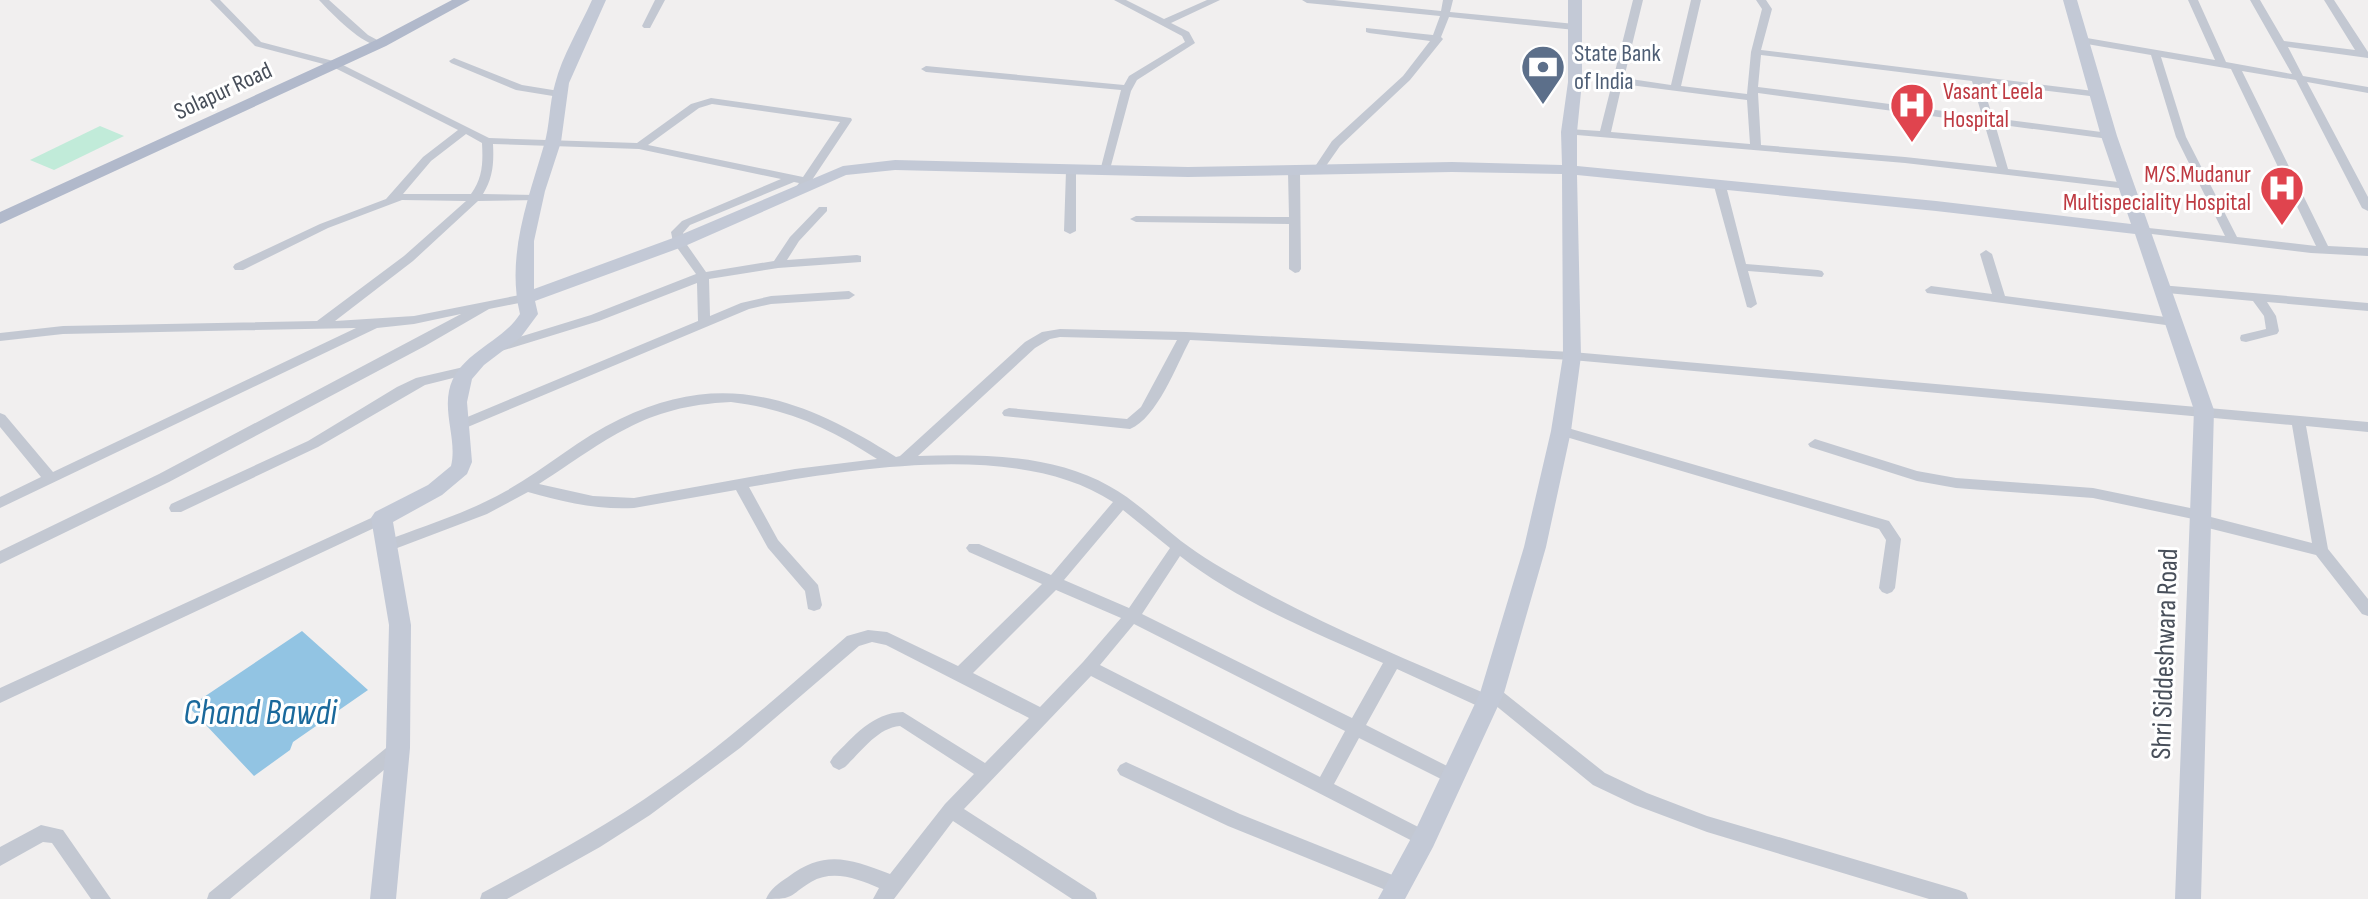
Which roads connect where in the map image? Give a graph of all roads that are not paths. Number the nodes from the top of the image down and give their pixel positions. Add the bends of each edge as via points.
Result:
1 (215, 0) edge
2 (324, 0) edge
3 (438, 0) edge
4 (463, 0) edge
5 (599, 0) edge
6 (660, 0) edge
7 (1119, 0) edge
8 (1215, 0) edge
9 (1307, 0) edge
10 (1448, 0) edge
11 (1575, 0) edge
12 (1638, 0) edge
13 (1696, 0) edge
14 (1761, 0) edge
15 (2070, 0) edge
16 (2193, 0) edge
17 (2255, 0) edge
18 (2329, 0) edge
19 (1447, 13) junction
20 (1163, 23) junction
21 (647, 26) dead end
22 (1575, 27) junction
23 (1369, 30) dead end
24 (1438, 39) junction
25 (2081, 40) junction
26 (372, 41) junction
27 (2281, 43) junction
28 (1756, 52) junction
29 (2155, 53) junction
30 (2365, 55) edge
31 (326, 61) junction
32 (454, 61) dead end
33 (2222, 65) junction
34 (2235, 67) junction
35 (926, 69) dead end
36 (1976, 79) junction
37 (2300, 79) junction
38 (1620, 81) junction
39 (1128, 88) junction
40 (1675, 88) junction
41 (2368, 90) edge
42 (1752, 93) junction
43 (559, 94) junction
44 (2098, 94) junction
45 (1988, 120) junction
46 (465, 130) junction
47 (1569, 132) junction
48 (1605, 134) junction
49 (2109, 136) junction
50 (487, 141) junction
51 (553, 142) junction
52 (639, 146) junction
53 (1756, 146) junction
54 (1570, 170) junction
55 (2003, 170) junction
56 (1071, 171) junction
57 (1105, 171) junction
58 (1317, 171) junction
59 (1294, 172) junction
60 (799, 183) junction
61 (1720, 186) junction
62 (2127, 186) junction
63 (536, 198) junction
64 (473, 199) junction
65 (391, 200) junction
66 (0, 204) edge
67 (2368, 208) edge
68 (823, 209) dead end
69 (0, 219) edge
70 (1136, 219) dead end
71 (1294, 221) junction
72 (2139, 230) junction
73 (1070, 231) dead end
74 (2233, 241) junction
75 (679, 242) junction
76 (2324, 250) junction
77 (2368, 252) edge
78 (1986, 254) dead end
79 (857, 259) dead end
80 (778, 264) junction
81 (239, 267) dead end
82 (1741, 267) junction
83 (1295, 269) dead end
84 (1818, 274) dead end
85 (703, 276) junction
86 (2160, 289) junction
87 (1931, 290) dead end
88 (849, 295) dead end
89 (525, 298) junction
90 (2000, 299) junction
91 (2258, 299) junction
92 (1751, 304) dead end
93 (485, 306) junction
94 (2368, 307) edge
95 (704, 321) junction
96 (2173, 322) junction
97 (376, 324) junction
98 (319, 326) junction
99 (1186, 336) junction
100 (0, 337) edge
101 (2246, 338) dead end
102 (498, 348) junction
103 (1572, 356) junction
104 (468, 370) junction
105 (2204, 410) junction
106 (1009, 413) dead end
107 (0, 418) edge
108 (2298, 422) junction
109 (458, 426) junction
110 (2368, 427) edge
111 (1561, 431) junction
112 (1815, 444) dead end
113 (898, 462) junction
114 (51, 479) junction
115 (740, 484) junction
116 (527, 486) junction
117 (1122, 501) junction
118 (0, 503) edge
119 (176, 508) dead end
120 (2200, 517) junction
121 (382, 518) junction
122 (387, 546) junction
123 (974, 548) dead end
124 (1178, 548) junction
125 (2321, 551) junction
126 (0, 558) edge
127 (1053, 583) junction
128 (1887, 588) dead end
129 (814, 605) dead end
130 (2368, 610) edge
131 (1132, 616) junction
132 (1394, 659) junction
133 (1089, 667) junction
134 (962, 673) junction
135 (0, 696) edge
136 (1490, 698) junction
137 (1042, 716) junction
138 (1357, 728) junction
139 (398, 748) junction
140 (839, 762) dead end
141 (1126, 770) dead end
142 (987, 773) junction
143 (1451, 776) junction
144 (1323, 788) junction
145 (951, 810) junction
146 (1424, 839) junction
147 (0, 857) edge
148 (887, 891) edge
149 (1394, 892) edge
150 (102, 899) edge
151 (216, 899) edge
152 (383, 899) edge
153 (489, 899) edge
154 (775, 899) edge
155 (1088, 899) edge
156 (1959, 899) edge
157 (2188, 899) edge

1 - 31 street via 258,44
2 - 26 street
3 - 26 main road, Solapur Road
4 - 26 main road, Solapur Road
5 - 43 street
6 - 21 street
7 - 20 street
8 - 20 street
9 - 19 street
10 - 19 street
11 - 22 street
12 - 38 street
13 - 40 street
14 - 28 street via 1767,9
15 - 25 street
16 - 33 street
17 - 27 street
18 - 30 street
19 - 22 street
19 - 24 street
20 - 39 street via 1186,34 1190,43 1141,71
22 - 47 street
23 - 24 street
24 - 58 street via 1336,142
25 - 29 street
25 - 44 street
26 - 31 main road, Solapur Road
27 - 30 street
27 - 37 street
28 - 36 street
28 - 42 street
29 - 33 street
29 - 74 street via 2181,137
31 - 46 street
31 - 66 main road, Solapur Road
31 - 69 main road, Solapur Road
32 - 43 street via 520,88
33 - 34 street
34 - 37 street
34 - 76 street
35 - 39 street
36 - 44 street
36 - 45 street
37 - 41 street
37 - 67 street
38 - 40 street
38 - 48 street
39 - 57 street
40 - 42 street
42 - 45 street
42 - 53 street
43 - 51 street
44 - 49 street
45 - 49 street
45 - 55 street
46 - 50 street
46 - 65 street via 427,159
47 - 48 street
47 - 54 street
48 - 53 street
49 - 62 street
50 - 51 street
50 - 64 street via 486,177
51 - 52 street
51 - 63 street
52 - 60 street
52 - 60 street via 695,106 711,101 847,120
53 - 55 street
54 - 58 street
54 - 61 street
54 - 103 street
55 - 62 street
56 - 57 street
56 - 60 street via 867,166
56 - 73 street
57 - 59 street
58 - 59 street
59 - 71 street
60 - 75 street
61 - 72 street
61 - 82 street
62 - 72 street
63 - 64 street
63 - 89 street via 526,241
64 - 65 street via 410,195
64 - 98 street via 362,296
65 - 81 street
68 - 80 street
70 - 71 street
71 - 83 street
72 - 74 street
72 - 86 street
74 - 76 street
75 - 85 street
75 - 89 street
76 - 77 street
78 - 90 street
79 - 80 street
80 - 85 street
82 - 84 street
82 - 92 street
85 - 95 street
85 - 102 street
86 - 91 street
86 - 96 street
87 - 90 street
88 - 95 street via 771,300
89 - 93 street
89 - 102 street via 529,314 523,326
90 - 96 street
91 - 94 street
91 - 101 street via 2273,331
93 - 97 street
93 - 126 street via 164,478
95 - 109 street
96 - 105 street
97 - 98 street
97 - 114 street
98 - 100 street via 63,330
99 - 103 street
99 - 106 street via 1146,410 1130,424
99 - 113 street via 1047,335
102 - 104 street
103 - 105 street
103 - 111 street
104 - 109 street via 456,407
104 - 119 street via 411,385 313,444
105 - 108 street
105 - 120 street, Shri Siddeshwara Road
107 - 114 street
108 - 110 street
108 - 125 street
109 - 121 street via 463,462 459,471
111 - 128 street via 1884,525 1894,539
111 - 136 street via 1535,547
112 - 120 street via 1930,479 2093,493
113 - 115 street
113 - 116 street via 846,430 785,404 737,397 663,407 626,422
113 - 117 street via 1029,466 1068,474
114 - 118 street
115 - 116 street via 605,505
115 - 129 street via 773,544 813,589
116 - 122 street via 489,507
117 - 124 street
117 - 127 street
120 - 125 street
120 - 157 street, Shri Siddeshwara Road
121 - 122 street
121 - 135 street
122 - 139 street via 400,625
123 - 127 street
124 - 131 street
124 - 132 street via 1268,601
125 - 130 street
127 - 131 street
127 - 134 street
131 - 133 street
131 - 138 street
132 - 136 street
132 - 138 street
133 - 137 street
133 - 144 street
134 - 137 street
134 - 153 street via 878,635 853,641 693,775 585,848
136 - 143 street
136 - 156 street via 1599,779 1641,799 1707,824
137 - 142 street
138 - 143 street
138 - 144 street
139 - 151 street
139 - 152 street
140 - 142 street via 891,718 903,719
141 - 149 street
142 - 145 street
143 - 146 street
144 - 146 street
145 - 148 street
145 - 155 street
146 - 149 street
147 - 150 street via 41,833 57,836
148 - 154 street via 855,869 832,865 812,869

